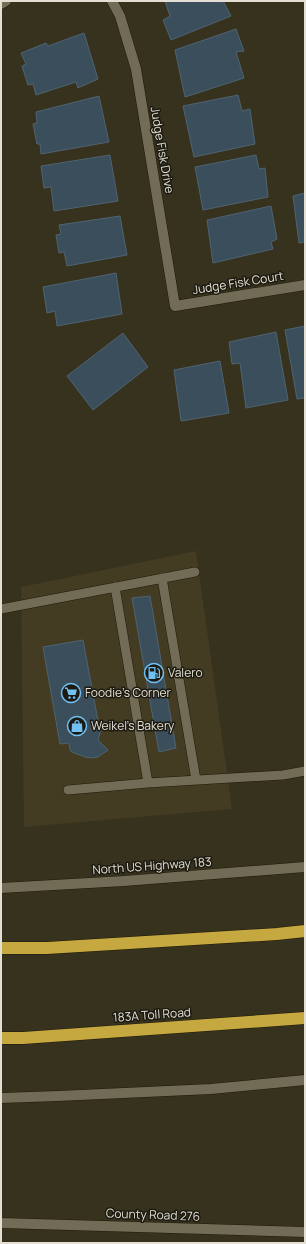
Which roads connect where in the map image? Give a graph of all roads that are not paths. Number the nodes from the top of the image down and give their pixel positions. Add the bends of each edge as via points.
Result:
1 (6, 1) edge
2 (112, 1) edge
3 (1, 4) edge
4 (305, 285) edge
5 (175, 306) joint
6 (195, 572) dead end
7 (162, 578) junction
8 (115, 587) junction
9 (1, 608) edge
10 (305, 770) edge
11 (196, 780) junction
12 (148, 783) junction
13 (68, 790) dead end
14 (305, 867) edge
15 (1, 888) edge
16 (305, 930) edge
17 (1, 948) edge
18 (305, 1018) edge
19 (1, 1038) edge
20 (305, 1080) edge
21 (1, 1098) edge
22 (1, 1223) edge
23 (305, 1232) edge

1 - 3 street
2 - 5 street, Judge Fisk Drive via 120,16 136,69
4 - 5 street, Judge Fisk Court
6 - 7 lane
7 - 8 lane
7 - 11 lane
8 - 9 lane
8 - 12 lane
10 - 11 lane via 283,775
11 - 12 lane
12 - 13 lane
14 - 15 street, North US Highway 183
16 - 17 highway via 55,948
18 - 19 highway, 183A Toll Road
20 - 21 street via 211,1089
22 - 23 street, County Road 276

